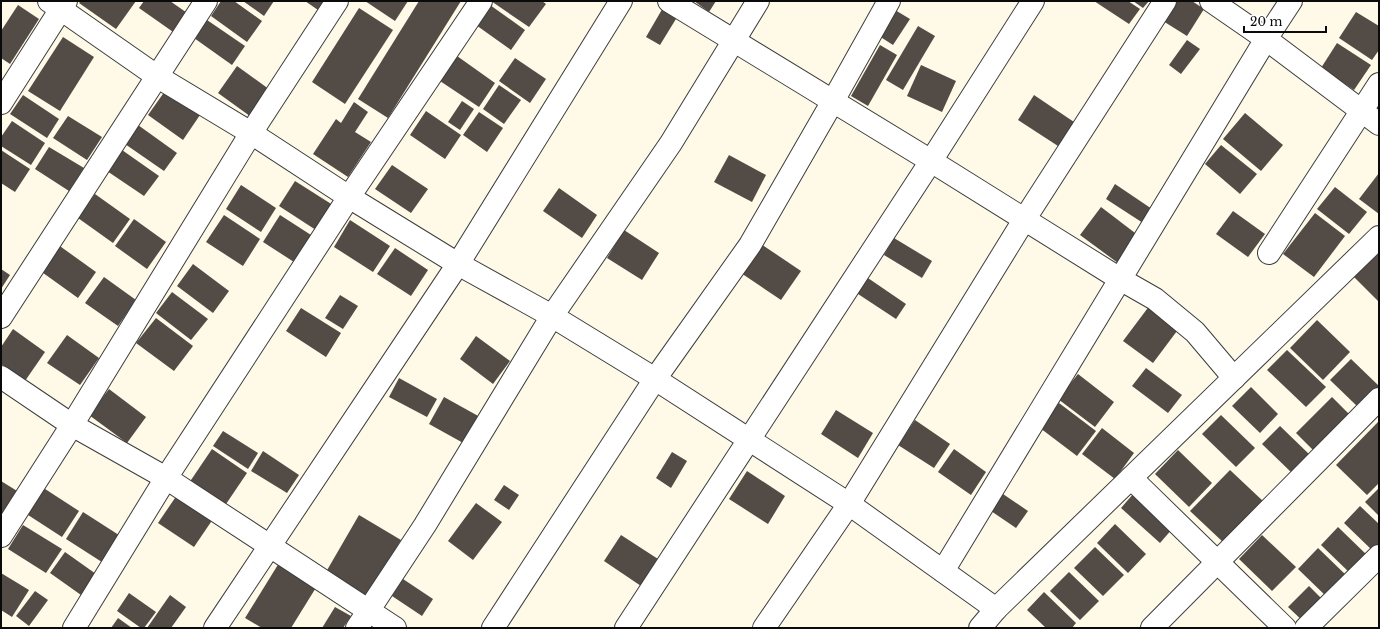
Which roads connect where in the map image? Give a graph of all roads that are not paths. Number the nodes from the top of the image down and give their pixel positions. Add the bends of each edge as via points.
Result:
1 (206, 1) edge
2 (337, 1) edge
3 (481, 1) edge
4 (621, 1) edge
5 (669, 1) edge
6 (758, 1) edge
7 (889, 1) edge
8 (1033, 1) edge
9 (1165, 1) edge
10 (1212, 1) edge
11 (1291, 1) edge
12 (58, 4) edge
13 (1266, 39) junction
14 (733, 40) junction
15 (158, 77) junction
16 (1379, 84) edge
17 (833, 101) junction
18 (1, 103) edge
19 (1361, 110) junction
20 (1379, 124) edge
21 (251, 133) junction
22 (931, 161) junction
23 (349, 197) junction
24 (1024, 220) junction
25 (1379, 237) edge
26 (1269, 253) dead end
27 (458, 264) junction
28 (1120, 279) junction
29 (552, 316) junction
30 (1, 317) edge
31 (1, 377) edge
32 (1234, 378) junction
33 (655, 379) junction
34 (1379, 399) edge
35 (72, 425) junction
36 (749, 440) junction
37 (166, 478) junction
38 (1131, 478) junction
39 (849, 504) junction
40 (1, 536) edge
41 (270, 545) junction
42 (1379, 556) edge
43 (1218, 562) junction
44 (943, 571) junction
45 (996, 609) junction
46 (363, 619) edge
47 (74, 628) edge
48 (215, 628) edge
49 (395, 628) edge
50 (493, 628) edge
51 (626, 628) edge
52 (764, 628) edge
53 (980, 628) edge
54 (1152, 628) edge
55 (1285, 628) edge
56 (1306, 628) edge

1 - 15 street
2 - 21 street
3 - 23 street
4 - 27 street
5 - 14 street
6 - 14 street
7 - 17 street
8 - 22 street
9 - 24 street
10 - 13 street
11 - 13 street
12 - 15 street
12 - 18 street
13 - 19 street
13 - 28 street
14 - 17 street
14 - 29 street via 671,143
15 - 21 street
15 - 30 street
16 - 19 street
17 - 22 street
17 - 33 street via 750,245
19 - 20 street
19 - 26 street
21 - 23 street
21 - 35 street
22 - 24 street
22 - 36 street
23 - 27 street
23 - 37 street
24 - 28 street
24 - 39 street
25 - 32 street
27 - 29 street
27 - 41 street
28 - 32 street via 1154,299 1195,332
28 - 44 street
29 - 33 street
29 - 46 street via 425,525
31 - 35 street
32 - 38 street
33 - 36 street
33 - 50 street
34 - 43 street
35 - 37 street
35 - 40 street
36 - 39 street
36 - 51 street
37 - 41 street
37 - 47 street
38 - 43 street
38 - 45 street
39 - 44 street
39 - 52 street
41 - 46 street
41 - 48 street
42 - 56 street
43 - 54 street
43 - 55 street
44 - 45 street
45 - 53 street
46 - 49 street

